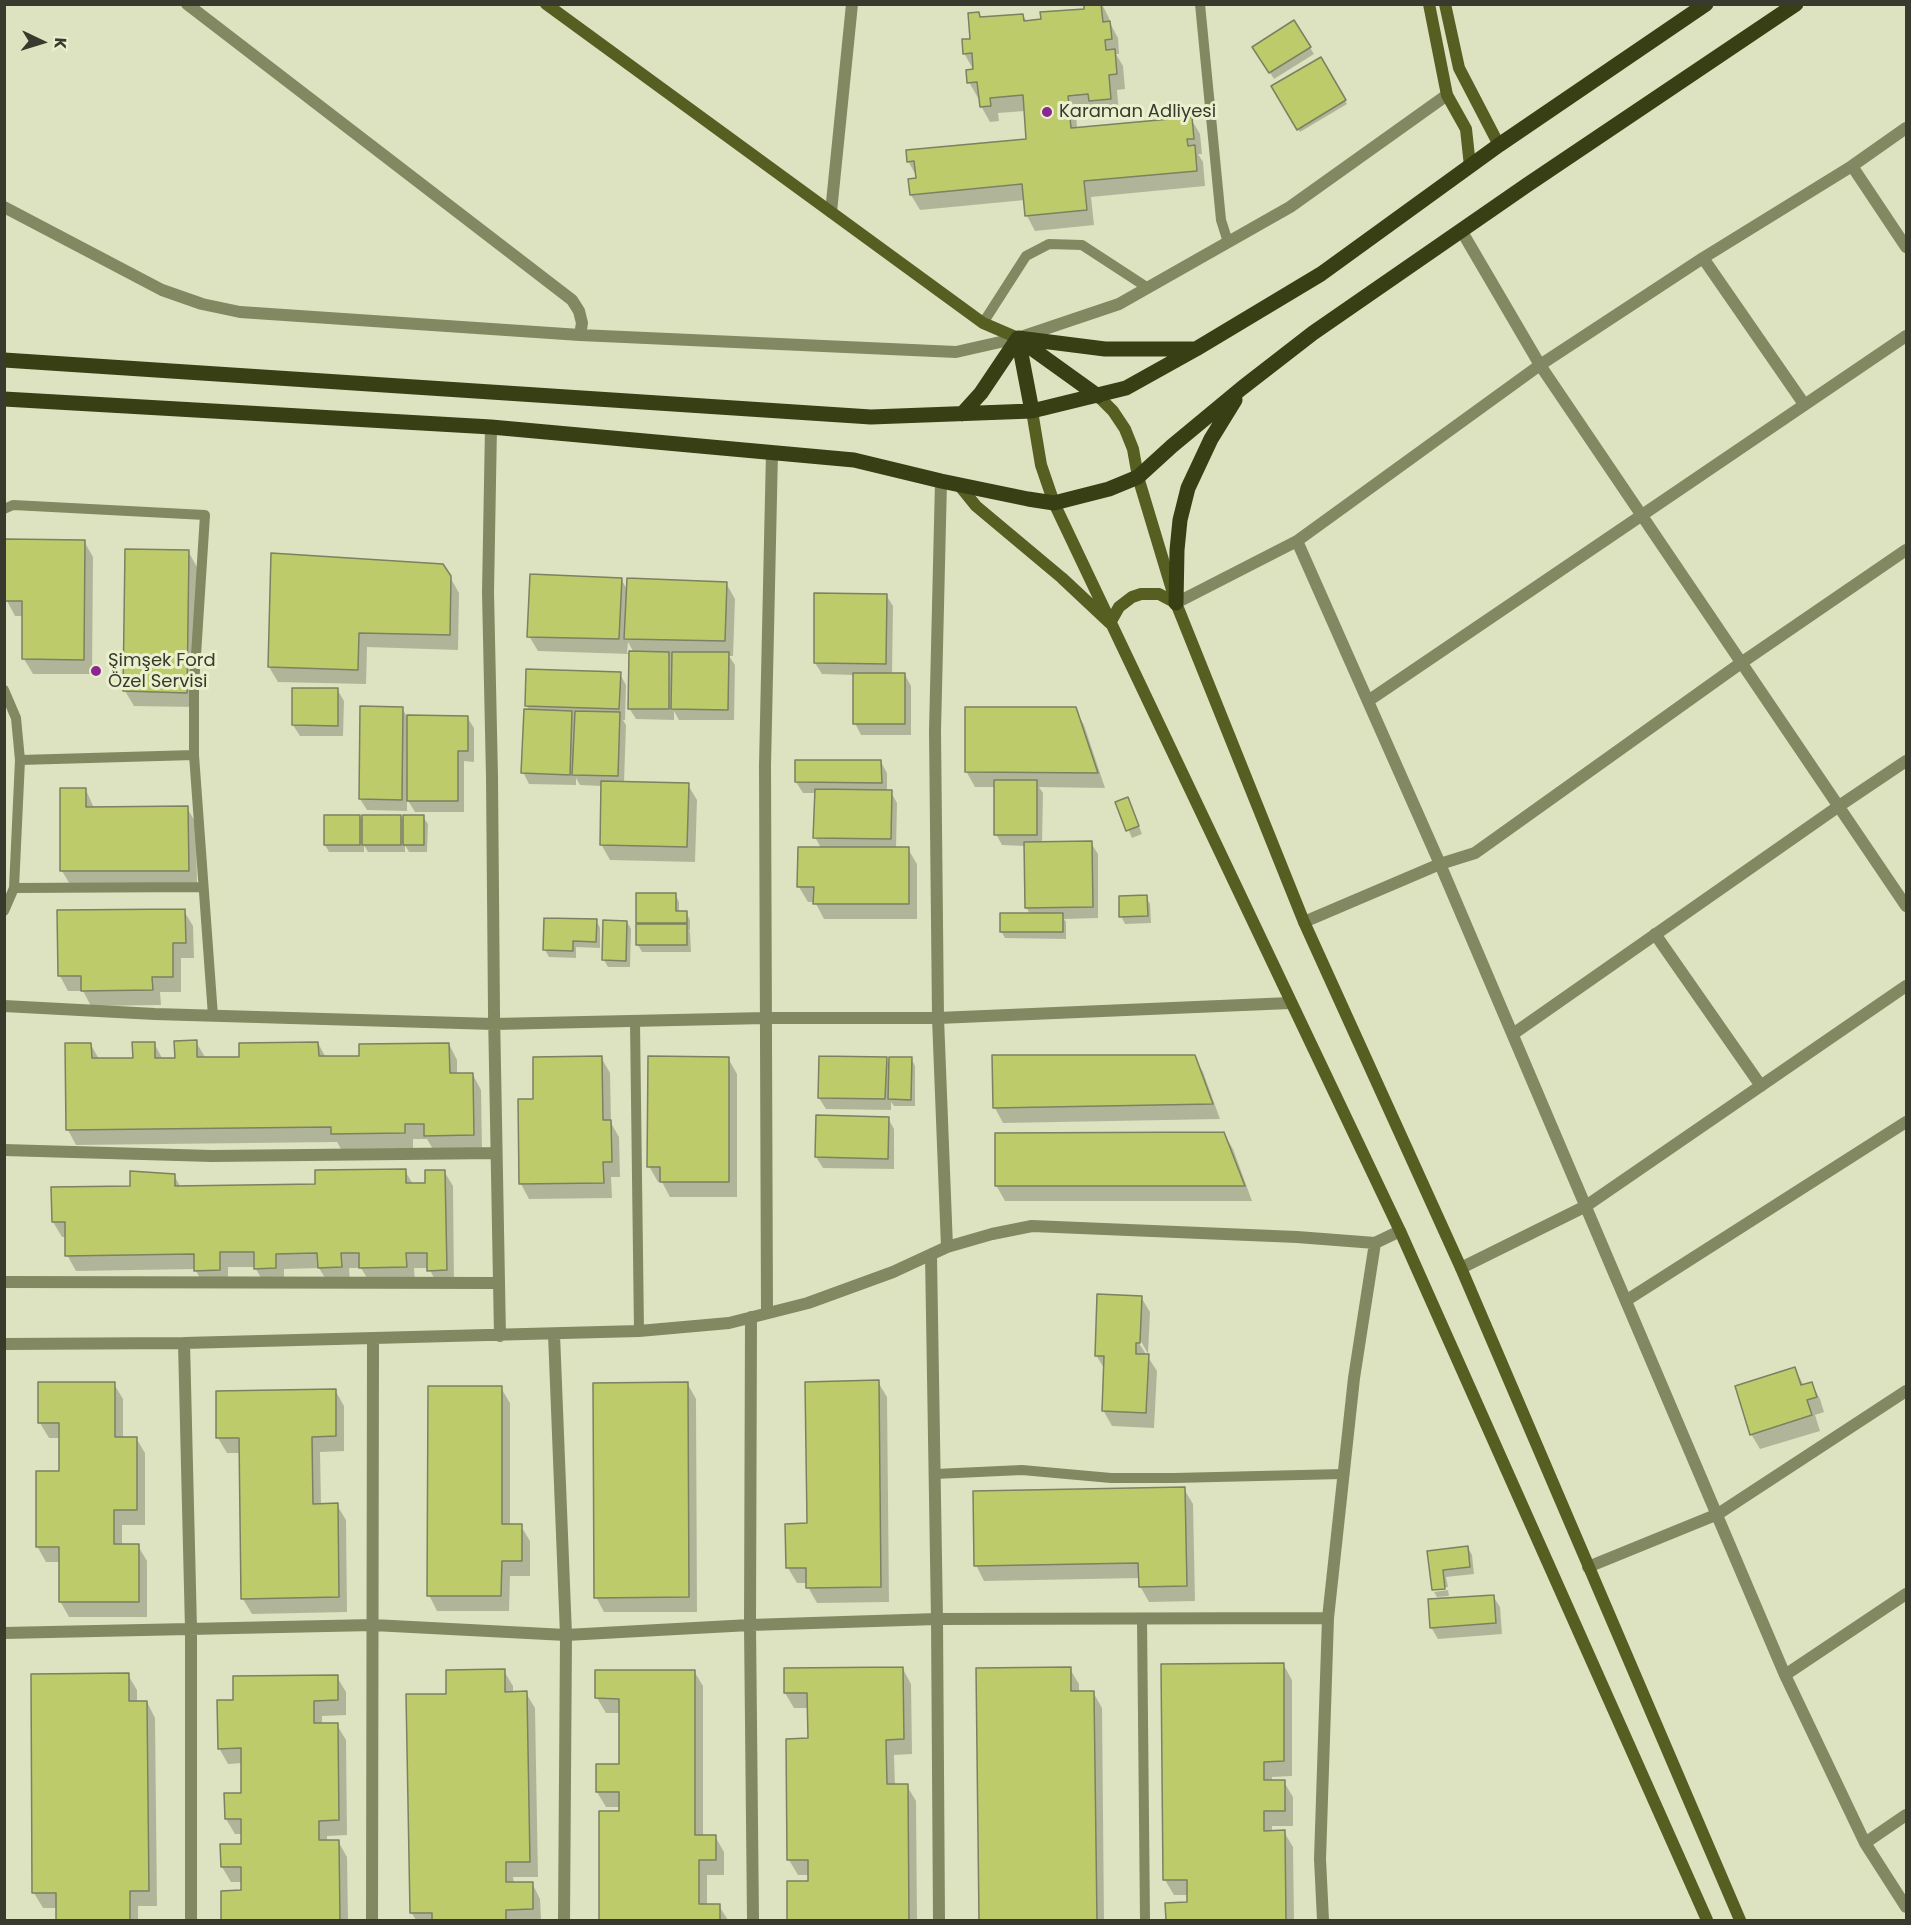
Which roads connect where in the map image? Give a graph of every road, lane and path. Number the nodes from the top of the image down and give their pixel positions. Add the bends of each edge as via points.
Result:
1 (187, 4) edge
2 (546, 4) edge
3 (852, 4) edge
4 (1200, 4) edge
5 (1429, 4) edge
6 (1445, 4) edge
7 (1706, 4) edge
8 (1796, 4) edge
9 (1447, 95) junction
10 (1906, 128) edge
11 (1499, 145) junction
12 (1470, 165) junction
13 (1852, 166) junction
14 (4, 207) edge
15 (831, 212) junction
16 (1461, 230) junction
17 (1228, 242) junction
18 (1906, 247) edge
19 (1703, 258) junction
20 (1148, 288) junction
21 (983, 323) junction
22 (580, 335) junction
23 (1906, 336) edge
24 (1018, 338) junction
25 (1196, 349) junction
26 (4, 360) edge
27 (1540, 365) junction
28 (1242, 388) junction
29 (1098, 396) junction
30 (4, 399) edge
31 (1804, 405) junction
32 (1032, 411) junction
33 (962, 414) junction
34 (490, 427) junction
35 (772, 452) junction
36 (1138, 477) junction
37 (941, 481) junction
38 (959, 485) junction
39 (1054, 502) junction
40 (4, 509) edge
41 (1641, 514) junction
42 (1297, 541) junction
43 (1906, 550) edge
44 (1176, 603) junction
45 (1110, 622) junction
46 (1741, 663) junction
47 (4, 690) edge
48 (1368, 700) junction
49 (194, 755) junction
50 (20, 760) junction
51 (1906, 762) edge
52 (1839, 806) junction
53 (1440, 864) junction
54 (203, 887) junction
55 (14, 888) junction
56 (1906, 906) edge
57 (4, 911) edge
58 (1304, 922) junction
59 (1655, 934) junction
60 (1906, 986) edge
61 (1290, 1003) junction
62 (4, 1006) edge
63 (213, 1016) junction
64 (766, 1018) junction
65 (938, 1018) junction
66 (635, 1022) junction
67 (494, 1024) junction
68 (1513, 1034) junction
69 (1761, 1086) junction
70 (1906, 1122) edge
71 (4, 1150) edge
72 (496, 1153) junction
73 (1586, 1206) junction
74 (1400, 1231) junction
75 (1374, 1243) junction
76 (947, 1247) junction
77 (931, 1255) junction
78 (1461, 1268) junction
79 (4, 1282) edge
80 (499, 1283) junction
81 (1627, 1300) junction
82 (767, 1313) junction
83 (751, 1317) junction
84 (639, 1331) junction
85 (554, 1334) junction
86 (500, 1336) junction
87 (373, 1339) junction
88 (184, 1343) junction
89 (4, 1344) edge
90 (1906, 1391) edge
91 (935, 1474) junction
92 (1343, 1474) junction
93 (1718, 1514) junction
94 (1588, 1567) junction
95 (1906, 1594) edge
96 (1142, 1618) junction
97 (1328, 1618) junction
98 (938, 1619) junction
99 (373, 1625) junction
100 (750, 1625) junction
101 (191, 1629) junction
102 (4, 1633) edge
103 (566, 1635) junction
104 (1785, 1675) junction
105 (1906, 1815) edge
106 (1865, 1844) junction
107 (1906, 1907) edge
108 (191, 1920) edge
109 (372, 1920) edge
110 (564, 1920) edge
111 (753, 1920) edge
112 (939, 1920) edge
113 (1145, 1920) edge
114 (1323, 1920) edge
115 (1707, 1920) edge
116 (1740, 1920) edge

1 - 22 street via 572,300 582,323
2 - 15 main road
3 - 15 street
4 - 17 lane via 1221,220
5 - 9 main road
6 - 11 main road via 1459,68
7 - 11 main road
8 - 16 main road
9 - 12 main road via 1466,129
9 - 17 street via 1290,207
10 - 13 street
11 - 12 main road
12 - 25 main road via 1321,274
13 - 18 street
13 - 19 street
14 - 22 street via 162,291 202,304 240,312
15 - 21 main road
16 - 27 street
16 - 28 main road via 1313,333
17 - 20 street
19 - 27 street
19 - 31 street
20 - 21 lane via 1082,245 1049,244 1026,256
20 - 24 street via 1119,304
21 - 24 main road
22 - 24 street via 956,352
23 - 31 street
24 - 25 main road via 1132,351
24 - 29 main road
24 - 32 main road
24 - 33 main road
25 - 29 main road via 1126,388
26 - 33 main road via 871,417
27 - 41 street
27 - 42 street
28 - 36 main road
28 - 44 main road via 1211,439 1188,488 1176,550
29 - 32 main road
29 - 36 main road via 1125,429
30 - 34 main road
31 - 41 street
32 - 33 main road
32 - 39 main road via 1041,465
34 - 35 main road
34 - 67 street via 488,592
35 - 37 main road via 854,460
35 - 64 street via 765,765
36 - 39 main road via 1109,489
36 - 44 main road
37 - 38 main road
37 - 65 street via 935,730
38 - 39 main road
38 - 45 main road via 976,507
39 - 45 main road
40 - 49 lane via 13,505 205,515 194,686
41 - 46 street
41 - 48 street
42 - 44 street
42 - 48 street
43 - 46 street
44 - 45 main road via 1159,594 1141,594 1125,601
44 - 58 main road
45 - 61 main road
46 - 52 street
46 - 53 street via 1475,853
47 - 50 lane via 16,718
48 - 53 street
49 - 50 lane
49 - 54 lane
50 - 55 lane
51 - 52 street
52 - 56 street
52 - 59 street
53 - 58 street
53 - 68 street
54 - 55 lane
54 - 63 lane
55 - 57 lane
58 - 78 main road
59 - 68 street
59 - 69 street
60 - 69 street
61 - 65 street
61 - 74 main road
62 - 63 street
63 - 67 street
64 - 65 street
64 - 66 street
64 - 82 street
65 - 76 street
66 - 67 street
66 - 84 lane
67 - 72 street
68 - 73 street
69 - 73 street
70 - 81 street
71 - 72 street via 212,1156
72 - 80 street
73 - 78 street
73 - 81 street
74 - 75 street
74 - 115 main road
75 - 76 street via 1032,1226
75 - 92 street
76 - 77 street
77 - 82 street via 808,1304
77 - 91 street
78 - 94 main road
79 - 80 street
80 - 86 street
81 - 93 street
82 - 83 street
83 - 84 street via 729,1323
83 - 100 street
84 - 85 street
85 - 86 street
85 - 103 street
86 - 87 street
87 - 88 street
87 - 99 street
88 - 89 street
88 - 101 street
90 - 93 street
91 - 92 lane via 1022,1470 1174,1479
91 - 98 street
92 - 97 street
93 - 94 street
93 - 104 street
94 - 116 main road
95 - 104 street
96 - 97 street
96 - 98 street
96 - 113 lane
97 - 114 street via 1320,1858
98 - 100 street
98 - 112 street
99 - 101 street
99 - 103 street
99 - 109 street
100 - 103 street
100 - 111 street
101 - 102 street
101 - 108 street
103 - 110 street
104 - 106 street
105 - 106 street
106 - 107 street

